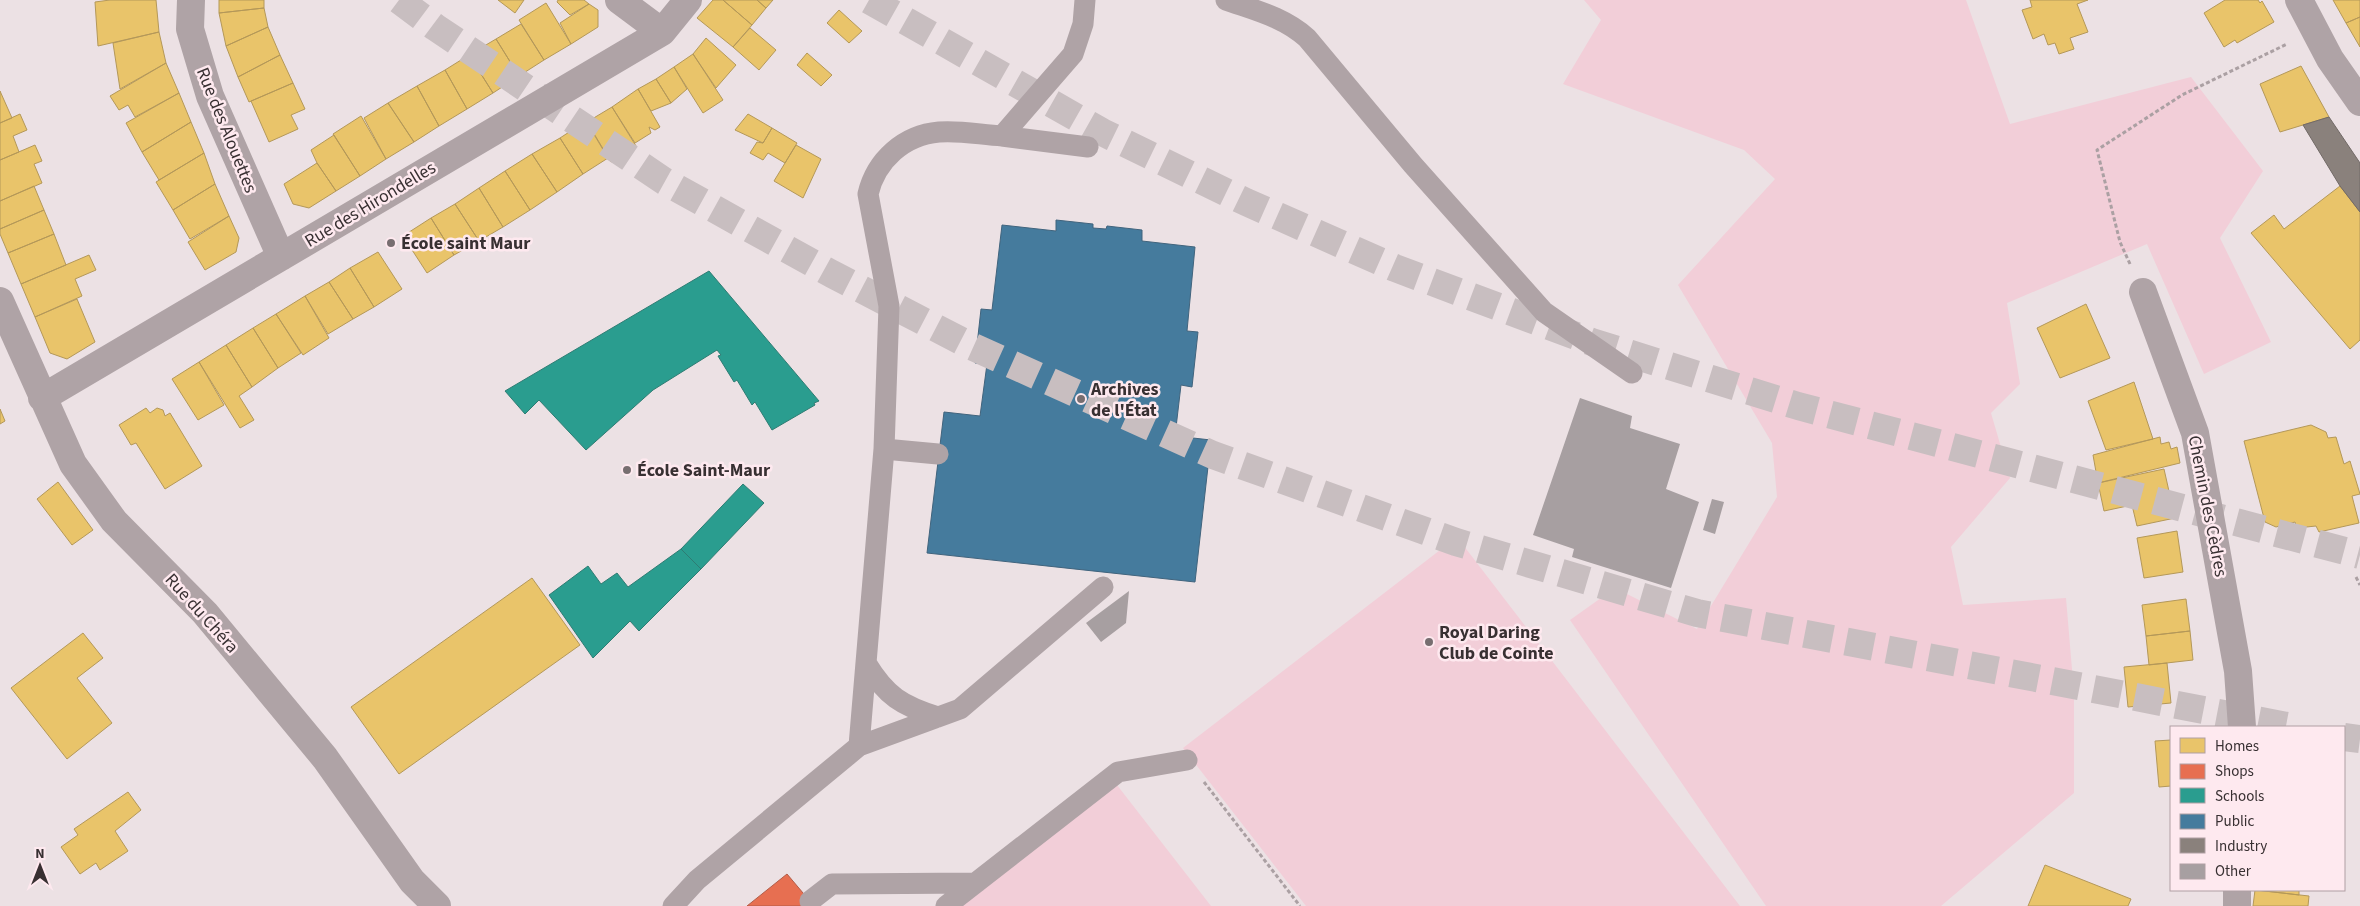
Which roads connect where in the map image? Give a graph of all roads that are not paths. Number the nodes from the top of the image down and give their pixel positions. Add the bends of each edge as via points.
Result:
1 (191, 0) edge
2 (619, 0) edge
3 (688, 0) edge
4 (1085, 0) edge
5 (1226, 0) edge
6 (2299, 0) edge
7 (662, 32) junction
8 (2360, 102) edge
9 (1002, 136) junction
10 (1088, 147) dead end
11 (281, 257) junction
12 (2143, 292) road end
13 (0, 301) edge
14 (1632, 372) dead end
15 (42, 398) junction
16 (884, 449) junction
17 (938, 454) dead end
18 (1103, 587) dead end
19 (866, 663) junction
20 (938, 717) junction
21 (2242, 726) edge
22 (859, 746) junction
23 (1186, 760) road end
24 (976, 883) junction
25 (2237, 891) edge
26 (810, 901) dead end
27 (437, 906) edge
28 (673, 906) edge
29 (946, 906) edge
30 (2236, 906) edge

1 - 11 street, Rue des Alouettes via 190,29 210,96
2 - 7 street
3 - 7 street, Rue des Hirondelles
4 - 9 lane via 1083,24 1073,54
5 - 14 lane via 1278,18 1301,32 1413,165 1544,312
6 - 8 street via 2330,59
7 - 11 street, Rue des Hirondelles
9 - 10 lane
9 - 16 lane via 939,132 913,139 895,149 871,179 868,194 889,306
11 - 15 street, Rue des Hirondelles
12 - 21 street, Chemin des Cèdres via 2195,433 2238,671
13 - 15 street, Rue du Chéra
15 - 27 street, Rue du Chéra via 73,464 114,521 205,613 325,758 412,881
16 - 17 lane
16 - 19 lane
18 - 20 lane via 960,709
19 - 20 lane via 879,684 894,698 909,708
19 - 22 lane
20 - 22 lane
22 - 28 lane via 697,880
23 - 24 lane via 1118,772
24 - 26 lane via 832,884
24 - 29 lane
25 - 30 street

